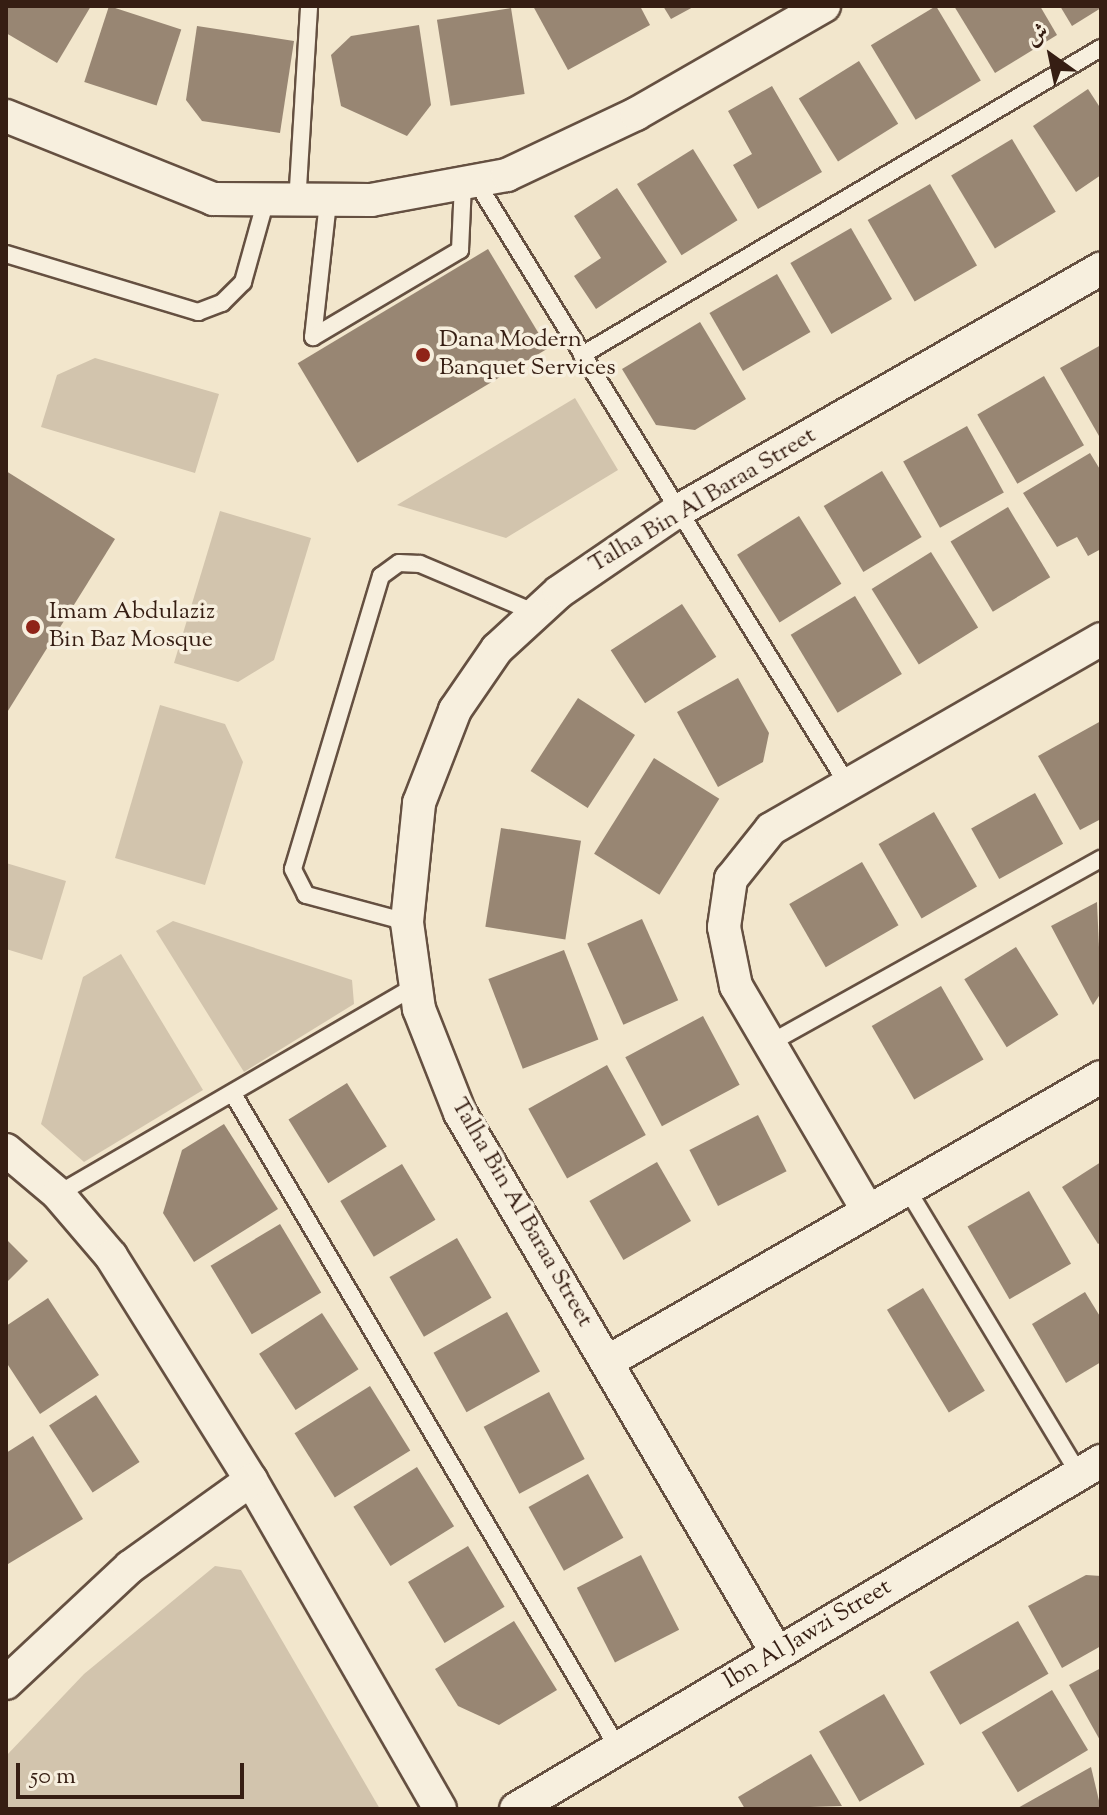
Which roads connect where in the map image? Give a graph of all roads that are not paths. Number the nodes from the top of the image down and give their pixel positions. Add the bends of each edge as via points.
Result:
1 (309, 6) edge
2 (824, 6) edge
3 (1101, 48) edge
4 (6, 116) edge
5 (470, 184) junction
6 (265, 203) junction
7 (313, 203) junction
8 (6, 254) edge
9 (1101, 269) edge
10 (582, 355) junction
11 (676, 512) junction
12 (536, 613) junction
13 (1101, 639) edge
14 (848, 785) junction
15 (1101, 859) edge
16 (407, 922) junction
17 (416, 986) junction
18 (770, 1043) junction
19 (1101, 1077) edge
20 (233, 1094) junction
21 (6, 1150) edge
22 (907, 1189) junction
23 (58, 1194) junction
24 (868, 1211) junction
25 (607, 1362) junction
26 (1090, 1468) edge
27 (251, 1480) junction
28 (777, 1653) junction
29 (6, 1683) edge
30 (618, 1748) junction
31 (440, 1809) edge
32 (516, 1809) edge

1 - 7 lane
2 - 5 street via 636,114
3 - 10 lane
4 - 6 street via 213,199
5 - 7 street
5 - 7 lane via 460,250 313,337
5 - 10 lane
6 - 7 street
6 - 8 lane via 243,282 222,303 198,312
9 - 11 street, Talha Bin Al Baraa Street
10 - 11 lane
11 - 12 street, Talha Bin Al Baraa Street
11 - 14 lane
12 - 16 street, Talha Bin Al Baraa Street via 497,649 455,710 419,803
12 - 16 lane via 420,564 399,563 381,576 293,869 306,895
13 - 14 street
14 - 18 street via 771,829 731,879 724,927 736,986
15 - 18 lane
16 - 17 street, Talha Bin Al Baraa Street
17 - 20 lane
17 - 25 street, Talha Bin Al Baraa Street via 460,1113
18 - 24 street
19 - 22 street
20 - 23 lane
20 - 30 lane
21 - 23 street
22 - 24 street
22 - 26 lane
23 - 27 street via 111,1256
24 - 25 street
25 - 28 street, Talha Bin Al Baraa Street
26 - 28 street, Ibn Al Jawzi Street
27 - 29 street via 130,1567
27 - 31 street
28 - 30 street, Ibn Al Jawzi Street
30 - 32 street, Ibn Al Jawzi Street

